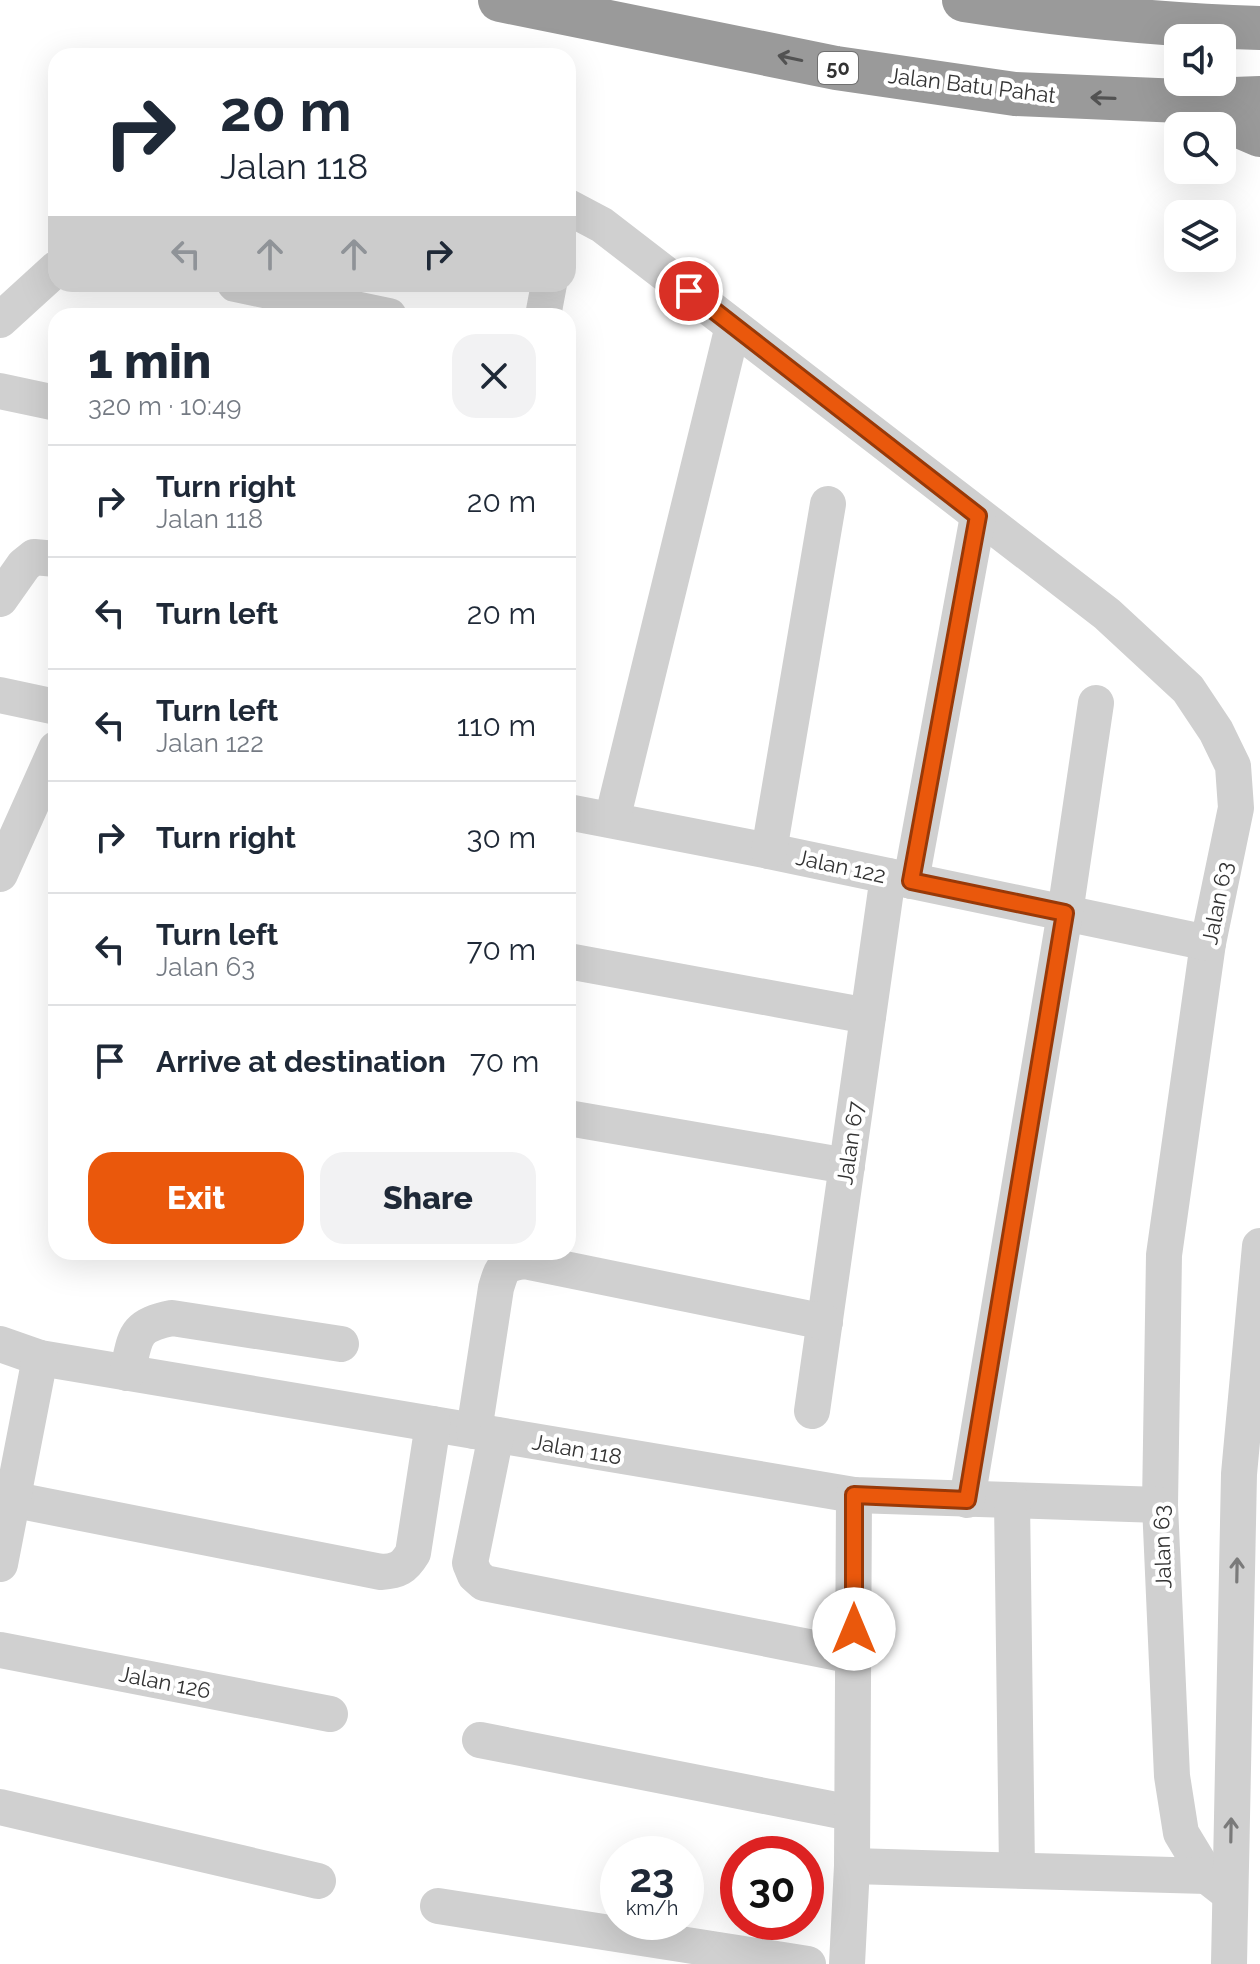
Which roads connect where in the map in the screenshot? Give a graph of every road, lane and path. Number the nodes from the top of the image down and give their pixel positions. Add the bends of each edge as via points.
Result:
1 (500, 0) edge
2 (964, 0) edge
3 (1260, 28) edge
4 (1260, 98) edge
5 (1181, 101) junction
6 (1260, 135) edge
7 (576, 211) edge
8 (48, 276) edge
9 (274, 292) edge
10 (350, 308) edge
11 (0, 320) edge
12 (733, 326) junction
13 (0, 391) edge
14 (48, 401) edge
15 (828, 504) dead end
16 (978, 516) junction
17 (48, 558) edge
18 (0, 599) edge
19 (0, 695) edge
20 (1096, 703) dead end
21 (48, 705) edge
22 (48, 767) edge
23 (576, 819) edge
24 (612, 820) junction
25 (769, 851) junction
26 (0, 874) edge
27 (899, 878) junction
28 (1065, 913) junction
29 (1208, 943) junction
30 (576, 962) edge
31 (868, 1016) junction
32 (576, 1119) edge
33 (847, 1166) junction
34 (1260, 1246) edge
35 (825, 1322) junction
36 (0, 1344) edge
37 (341, 1344) dead end
38 (40, 1358) junction
39 (127, 1373) junction
40 (812, 1411) dead end
41 (433, 1424) junction
42 (485, 1433) junction
43 (854, 1495) junction
44 (6, 1499) edge
45 (967, 1500) junction
46 (1012, 1501) junction
47 (1160, 1505) junction
48 (0, 1564) edge
49 (0, 1650) edge
50 (854, 1656) junction
51 (330, 1714) dead end
52 (480, 1740) dead end
53 (0, 1807) edge
54 (851, 1813) junction
55 (852, 1866) junction
56 (1017, 1870) junction
57 (318, 1881) dead end
58 (1218, 1885) junction
59 (438, 1906) dead end
60 (808, 1964) edge
61 (847, 1964) edge
62 (1229, 1964) edge

5 -> 1 highway, Jalan Batu Pahat / 50 via 1015,94 851,70
2 - 3 highway via 1181,26
4 - 5 highway, Jalan Batu Pahat / 50
5 - 6 highway
7 - 12 street, Jalan 63 via 602,225
8 - 11 street
9 - 10 street
12 - 16 street, Jalan 63
12 - 24 street
13 - 14 street
15 - 25 street
16 - 27 street, Jalan 67
16 - 29 street, Jalan 63 via 1107,614 1188,689 1216,731 1233,766 1236,808
17 - 18 street via 34,557 24,565
19 - 21 street
20 - 28 street
22 - 26 street
23 - 24 street, Jalan 122
24 - 25 street, Jalan 122
25 - 27 street, Jalan 122
27 - 28 street, Jalan 122
27 - 31 street, Jalan 67
28 - 29 street, Jalan 122
28 - 45 street
29 - 47 street, Jalan 63 via 1164,1255
30 - 31 street
31 - 33 street, Jalan 67
32 - 33 street
33 - 35 street, Jalan 67
58 -> 34 street via 1239,1474
35 - 40 street, Jalan 67
35 - 42 street via 525,1261 511,1263 501,1270 496,1288
36 - 38 street, Jalan 118
37 - 39 street via 172,1318 151,1322 137,1333
38 - 39 street, Jalan 118
38 - 44 street
39 - 41 street, Jalan 118
41 - 42 street, Jalan 118
41 - 44 street via 413,1553 398,1571 381,1572
42 - 43 street, Jalan 118
42 - 50 street via 470,1563 484,1583
43 - 45 street, Jalan 118
43 - 50 street
44 - 48 street
45 - 46 street, Jalan 118
46 - 47 street, Jalan 118
46 - 56 street
47 - 58 street, Jalan 63 via 1172,1776 1181,1833
49 - 51 street, Jalan 126
50 - 54 street
52 - 54 street
53 - 57 street
54 - 55 street
55 - 56 street
55 - 61 street
56 - 58 street
58 - 62 street
59 - 60 street

